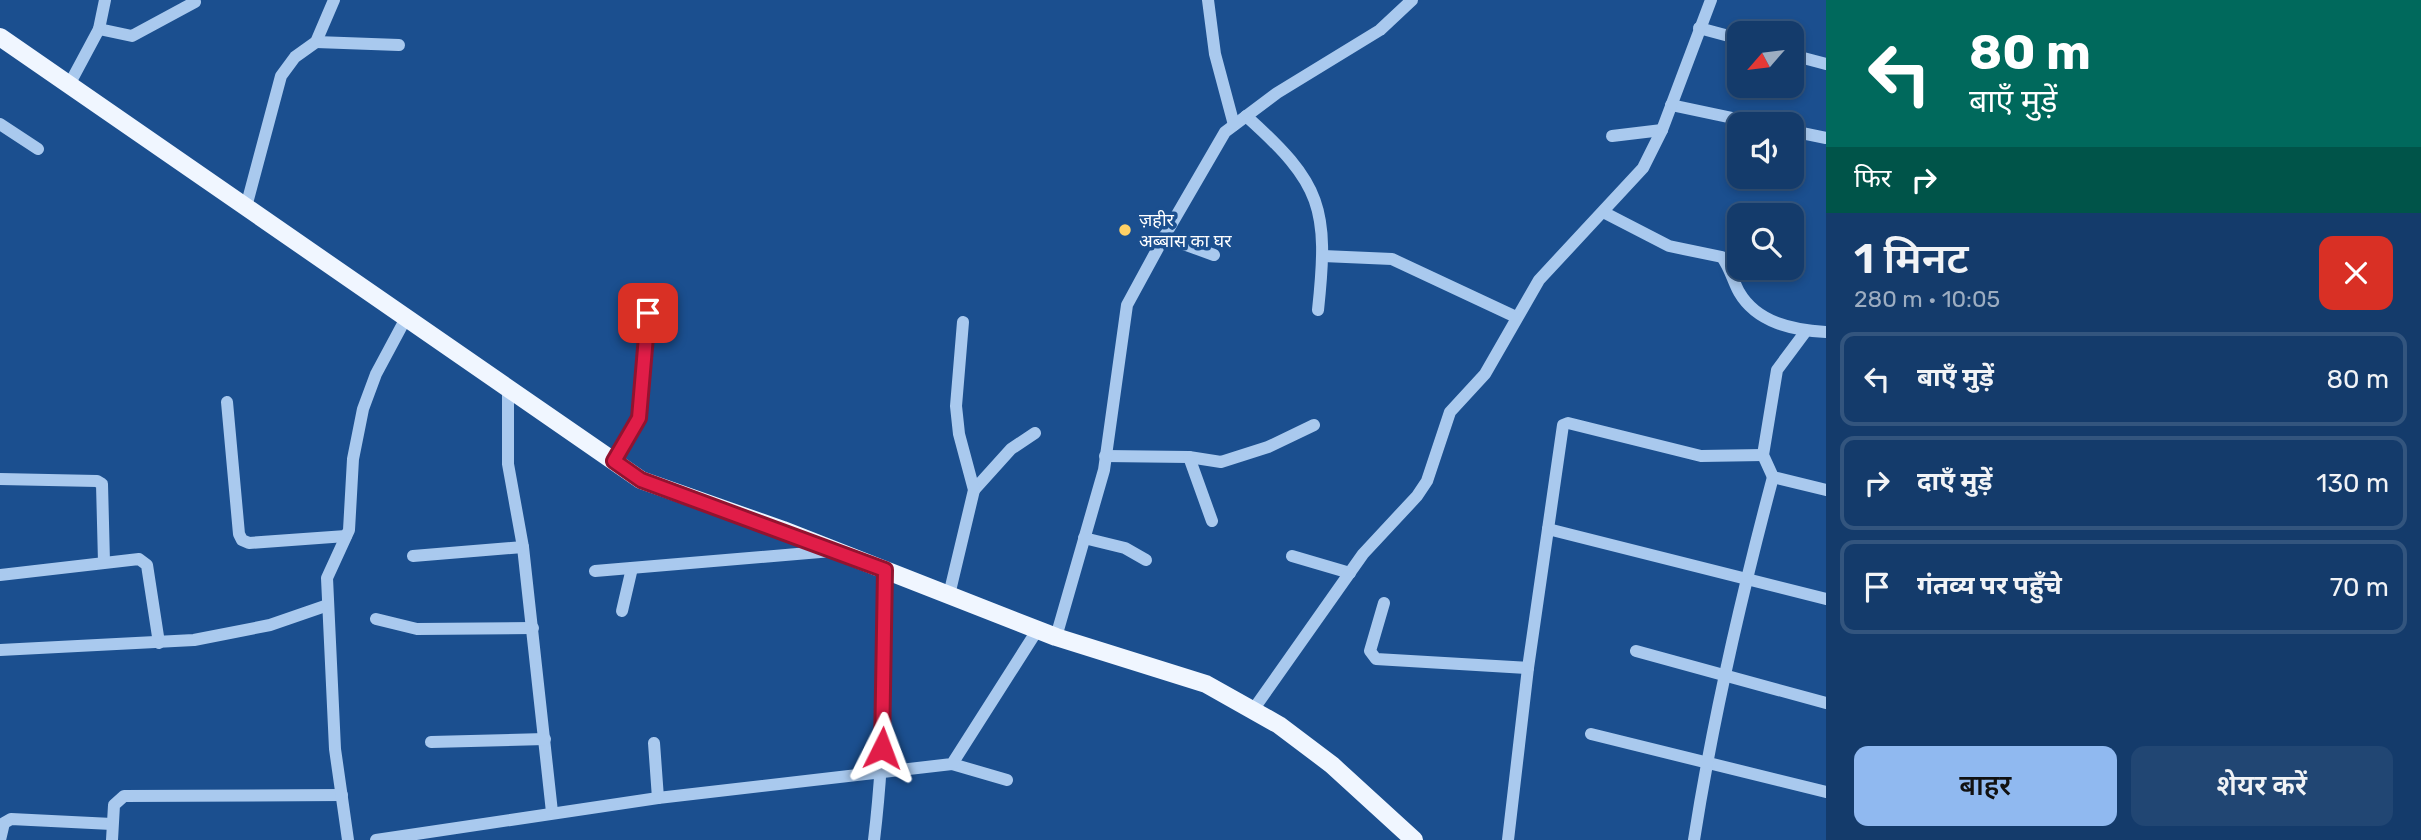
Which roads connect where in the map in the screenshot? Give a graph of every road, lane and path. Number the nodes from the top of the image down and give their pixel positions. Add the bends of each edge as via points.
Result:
1 (105, 0) edge
2 (334, 0) edge
3 (1208, 0) edge
4 (1412, 0) edge
5 (1711, 0) edge
6 (195, 2) dead end
7 (1699, 28) junction
8 (99, 29) junction
9 (1727, 36) edge
10 (0, 37) edge
11 (316, 42) junction
12 (398, 45) dead end
13 (1804, 58) edge
14 (1826, 64) edge
15 (69, 85) junction
16 (1671, 105) junction
17 (1246, 116) junction
18 (1727, 117) edge
19 (0, 124) edge
20 (1234, 125) junction
21 (1662, 130) junction
22 (1804, 133) edge
23 (1612, 136) dead end
24 (1826, 138) edge
25 (38, 149) dead end
26 (246, 208) junction
27 (1605, 213) junction
28 (1164, 237) junction
29 (1214, 255) dead end
30 (1324, 256) junction
31 (1318, 310) dead end
32 (648, 313) dead end
33 (1516, 317) junction
34 (406, 318) junction
35 (963, 321) dead end
36 (1806, 331) junction
37 (1826, 332) edge
38 (508, 388) junction
39 (227, 402) dead end
40 (1314, 425) dead end
41 (1035, 433) dead end
42 (1763, 455) junction
43 (1105, 456) junction
44 (1189, 457) junction
45 (614, 461) junction
46 (1773, 477) junction
47 (0, 479) edge
48 (1826, 489) edge
49 (974, 490) junction
50 (1212, 521) dead end
51 (1548, 529) junction
52 (346, 536) junction
53 (1084, 538) junction
54 (523, 547) junction
55 (836, 550) junction
56 (413, 556) dead end
57 (1292, 556) dead end
58 (1146, 560) dead end
59 (104, 562) junction
60 (632, 568) junction
61 (885, 570) junction
62 (595, 571) dead end
63 (1350, 573) junction
64 (0, 575) edge
65 (1746, 579) junction
66 (949, 595) junction
67 (1826, 599) edge
68 (1384, 603) dead end
69 (328, 605) junction
70 (622, 611) dead end
71 (376, 619) dead end
72 (533, 628) junction
73 (1038, 629) junction
74 (1056, 637) junction
75 (159, 643) junction
76 (0, 650) edge
77 (1636, 651) dead end
78 (1528, 668) junction
79 (1726, 676) junction
80 (1826, 703) edge
81 (1253, 710) junction
82 (1591, 734) dead end
83 (545, 739) junction
84 (431, 742) dead end
85 (654, 743) dead end
86 (1706, 763) junction
87 (952, 764) junction
88 (881, 775) junction
89 (1007, 780) dead end
90 (1826, 792) edge
91 (342, 795) junction
92 (658, 798) junction
93 (552, 812) junction
94 (112, 824) junction
95 (1, 840) edge
96 (112, 840) edge
97 (348, 840) edge
98 (376, 840) edge
99 (874, 840) edge
100 (1414, 840) edge
101 (1508, 840) edge
102 (1694, 840) edge

1 - 8 street
2 - 11 street
3 - 20 street via 1215,54
4 - 17 street via 1380,30
5 - 7 street
6 - 8 street via 132,36
7 - 9 street
7 - 16 street
8 - 15 street
10 - 15 main road
11 - 12 street
11 - 26 street via 295,57 281,76
13 - 14 street
15 - 26 main road
16 - 18 street
16 - 21 street
17 - 20 street
17 - 30 street via 1285,151 1306,180 1316,205
19 - 25 street
20 - 28 street via 1225,132
21 - 23 street
21 - 27 street via 1643,169
22 - 24 street
26 - 34 main road
27 - 33 street via 1546,273
27 - 36 street via 1669,246 1722,257 1750,306 1779,325
28 - 29 street
28 - 43 street via 1127,305
30 - 31 street
30 - 33 street via 1392,259
32 - 45 street via 639,418
33 - 63 street via 1485,374 1450,412 1418,496 1373,541
34 - 38 main road
34 - 52 street via 363,409
35 - 49 street via 956,406
36 - 37 street
36 - 42 street via 1777,370
38 - 45 main road
38 - 54 street via 508,464
39 - 52 street via 242,540
40 - 44 street via 1221,462
41 - 49 street via 1011,449
42 - 46 street
42 - 51 street via 1701,456 1567,423 1561,430
43 - 44 street
43 - 53 street
44 - 50 street
45 - 55 main road via 641,480
46 - 48 street
46 - 65 street
47 - 59 street via 102,484
49 - 66 street
51 - 65 street
51 - 78 street
52 - 69 street via 328,572
53 - 58 street via 1125,548
53 - 74 street
54 - 56 street
54 - 72 street
55 - 60 street
55 - 61 main road
57 - 63 street
59 - 64 street
59 - 75 street via 139,559 147,565
60 - 62 street
60 - 70 street
61 - 66 main road
61 - 88 street
63 - 81 street
65 - 67 street
65 - 79 street
66 - 73 main road
68 - 78 street via 1370,652 1376,659
69 - 75 street via 230,635
69 - 91 street via 335,750
71 - 72 street via 416,629
72 - 83 street
73 - 74 main road
73 - 87 street
74 - 81 main road via 1206,684
75 - 76 street
77 - 79 street
78 - 101 street
79 - 80 street
79 - 86 street
81 - 100 main road via 1332,765
82 - 86 street
83 - 84 street
83 - 93 street
85 - 92 street
86 - 90 street
86 - 102 street
87 - 88 street
87 - 89 street
88 - 92 street
88 - 99 street
91 - 94 street via 124,796 114,805
91 - 97 street
92 - 93 street
93 - 98 street
94 - 95 street via 11,819 4,823
94 - 96 street

